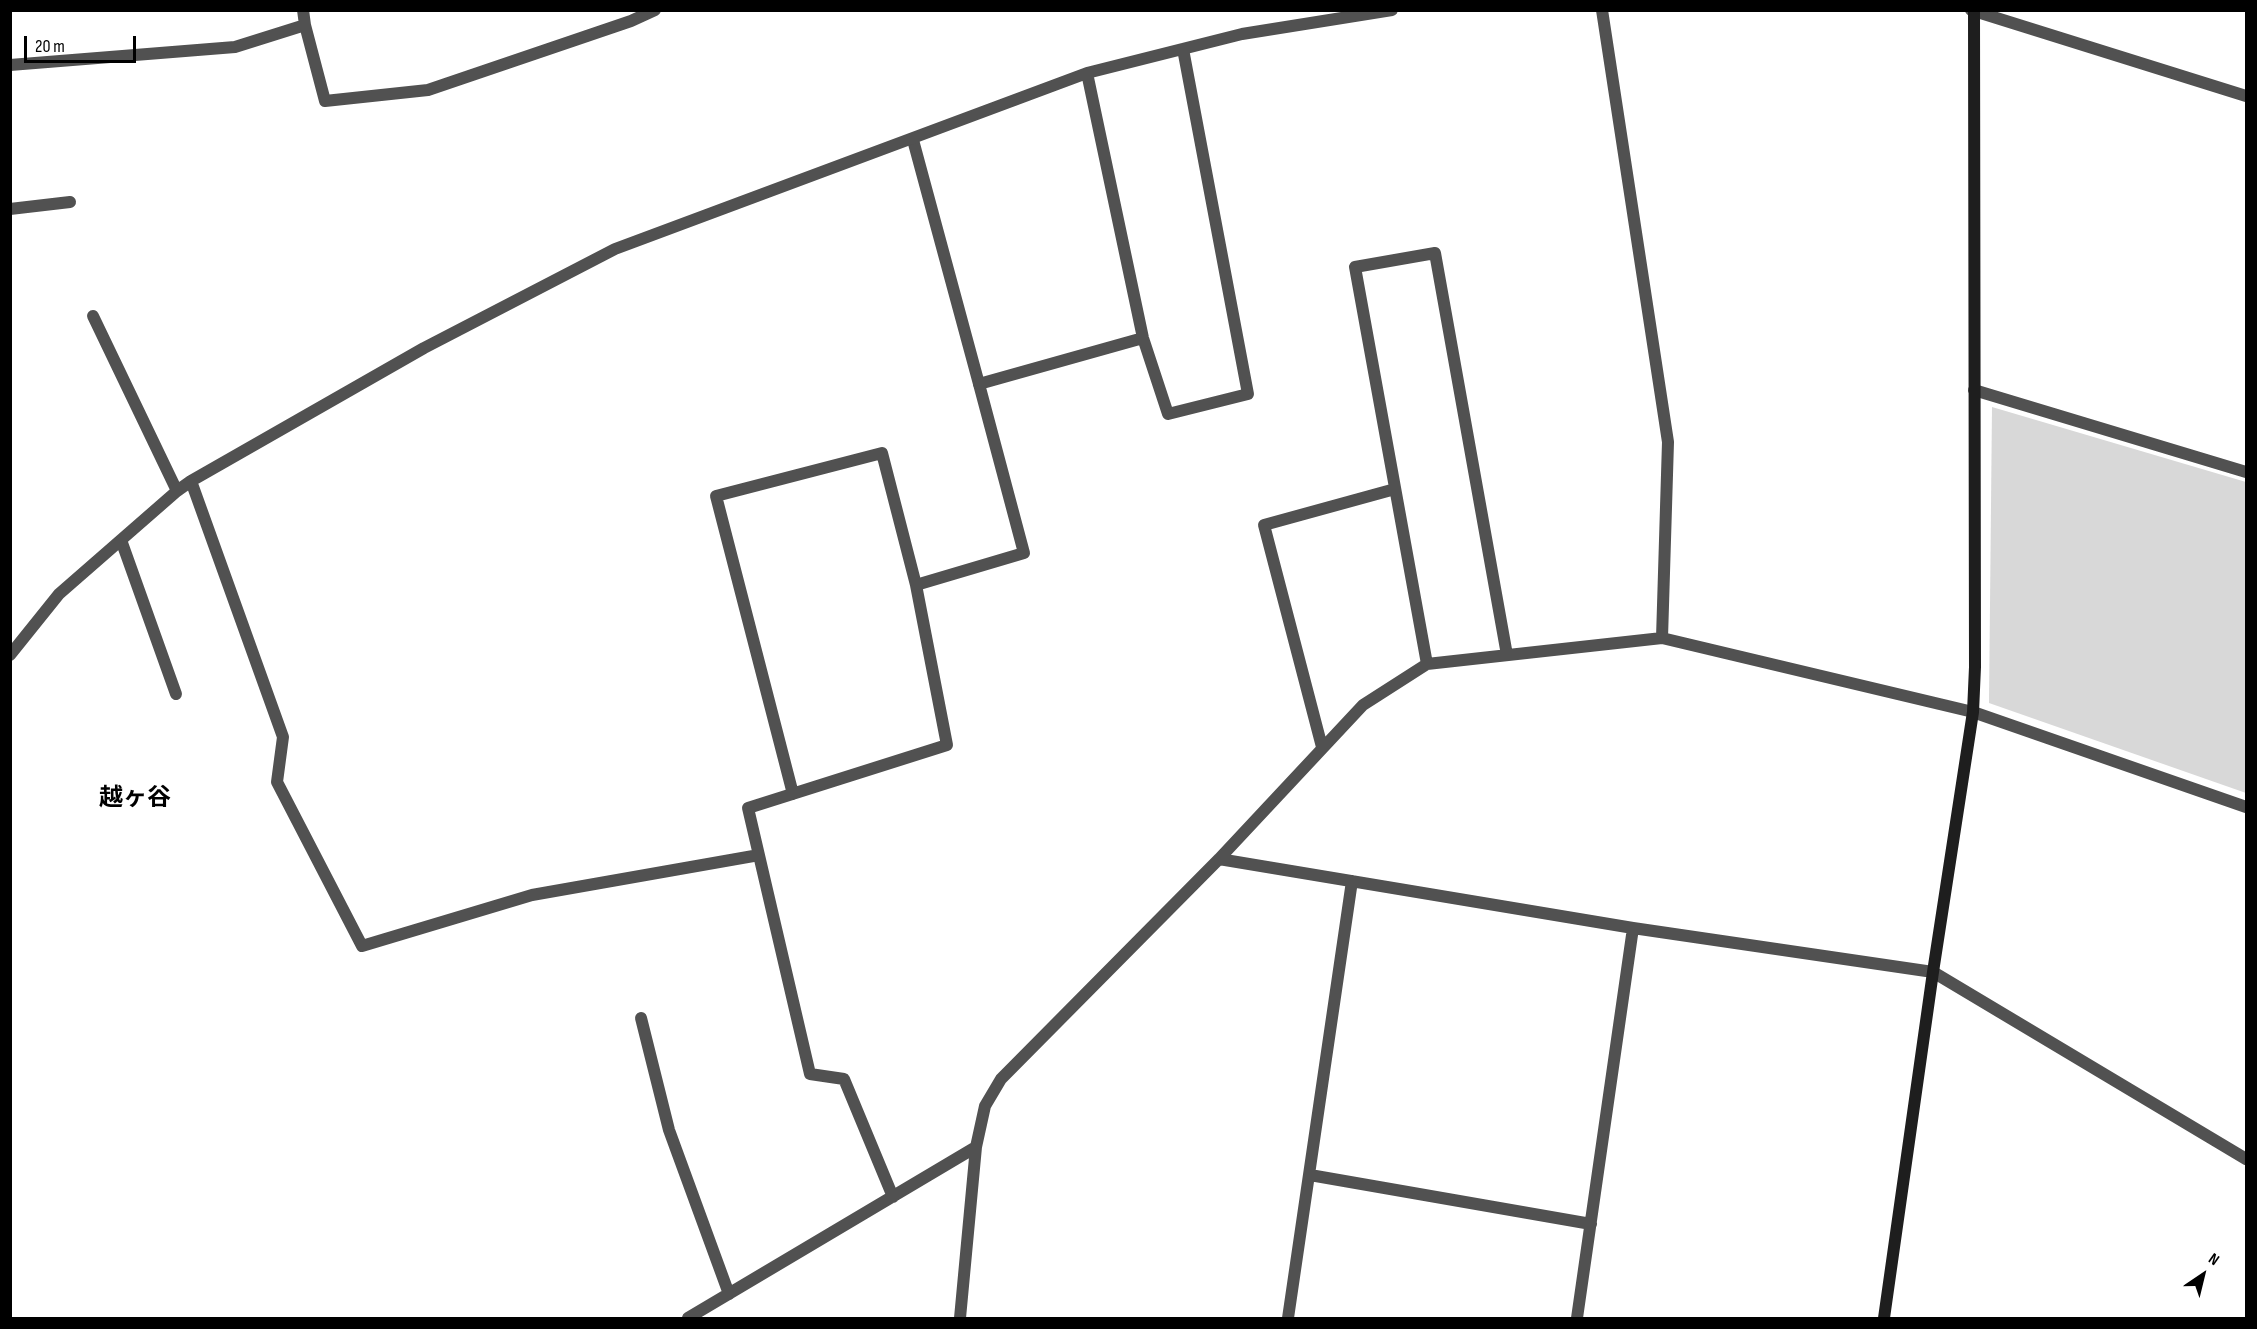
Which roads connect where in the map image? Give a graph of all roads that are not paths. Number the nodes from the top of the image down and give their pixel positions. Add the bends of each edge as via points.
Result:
1 (303, 10) edge
2 (655, 10) edge
3 (1392, 10) edge
4 (1602, 10) edge
5 (1973, 11) edge
6 (305, 25) junction
7 (1183, 49) junction
8 (10, 65) edge
9 (1088, 73) junction
10 (2247, 96) edge
11 (913, 140) junction
12 (70, 202) dead end
13 (10, 208) edge
14 (93, 316) dead end
15 (1143, 338) junction
16 (979, 384) junction
17 (1974, 390) junction
18 (2247, 472) edge
19 (191, 481) junction
20 (1395, 489) junction
21 (177, 491) junction
22 (121, 540) junction
23 (916, 585) junction
24 (1662, 638) junction
25 (10, 655) edge
26 (1507, 656) junction
27 (1427, 664) junction
28 (176, 694) dead end
29 (1973, 712) junction
30 (1322, 747) junction
31 (793, 794) junction
32 (2247, 807) edge
33 (759, 855) junction
34 (1219, 858) junction
35 (1352, 881) junction
36 (1633, 928) junction
37 (1933, 972) junction
38 (641, 1018) dead end
39 (976, 1147) junction
40 (2247, 1159) edge
41 (1310, 1175) junction
42 (893, 1197) junction
43 (1591, 1224) junction
44 (729, 1294) junction
45 (688, 1318) edge
46 (960, 1318) edge
47 (1288, 1318) edge
48 (1577, 1318) edge
49 (1884, 1318) edge

1 - 6 street
2 - 6 street via 428,90 325,101
3 - 7 street via 1242,34
4 - 24 street via 1668,442
5 - 10 street
5 - 17 street
6 - 8 street via 235,47
7 - 9 street
7 - 15 street via 1248,394 1168,414
9 - 11 street
9 - 15 street
11 - 16 street
11 - 19 street via 615,249 424,348
12 - 13 street
14 - 21 street
15 - 16 street
16 - 23 street via 1024,553
17 - 18 street
17 - 29 street
19 - 21 street
19 - 33 street via 283,737 277,782 362,946 532,895
20 - 26 street via 1355,267 1435,253
20 - 27 street
20 - 30 street via 1264,525
21 - 22 street
22 - 25 street via 59,594
22 - 28 street
23 - 31 street via 947,745
23 - 31 street via 882,453 716,496
24 - 26 street
24 - 29 street
26 - 27 street
27 - 30 street via 1363,705
29 - 32 street
29 - 37 street
30 - 34 street
31 - 33 street via 748,808
33 - 42 street via 810,1074 844,1079
34 - 35 street
34 - 39 street via 1001,1079 985,1106
35 - 36 street
35 - 41 street
36 - 37 street
36 - 43 street
37 - 40 street
37 - 49 street
38 - 44 street via 669,1130
39 - 42 street
39 - 46 street
41 - 43 street
41 - 47 street
42 - 44 street
43 - 48 street
44 - 45 street

